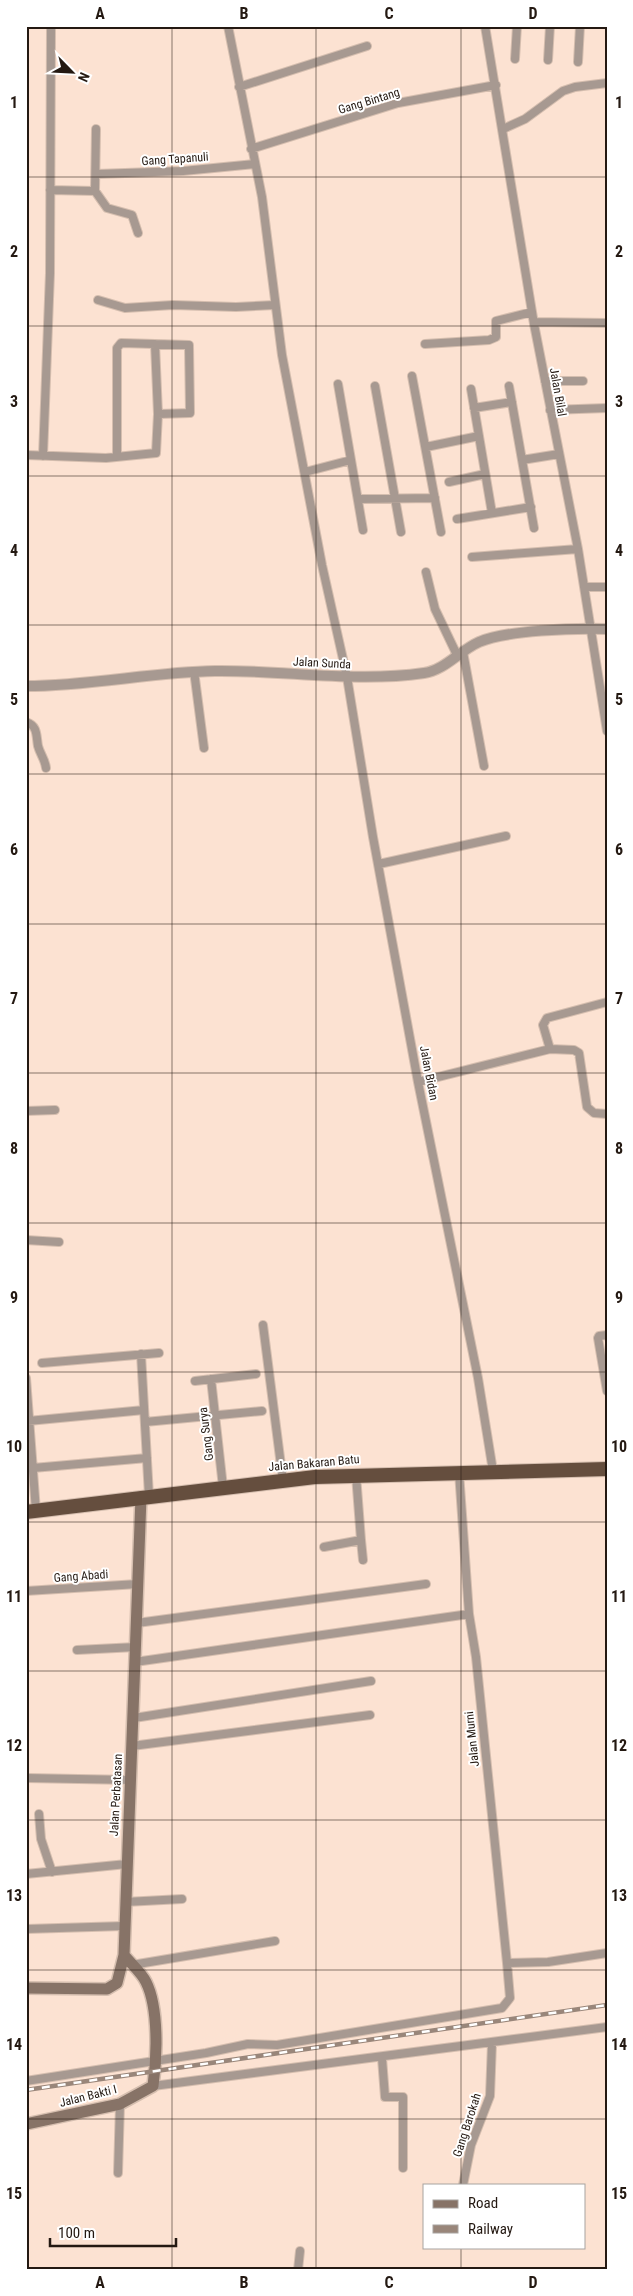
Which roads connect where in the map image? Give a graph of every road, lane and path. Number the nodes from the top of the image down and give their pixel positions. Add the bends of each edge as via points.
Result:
1 (51, 26) edge
2 (228, 26) edge
3 (485, 26) edge
4 (517, 26) edge
5 (550, 26) edge
6 (580, 26) edge
7 (368, 46) dead end
8 (515, 59) dead end
9 (548, 60) dead end
10 (578, 62) dead end
11 (607, 83) edge
12 (496, 85) junction
13 (239, 86) junction
14 (96, 129) dead end
15 (503, 129) junction
16 (251, 149) junction
17 (255, 164) junction
18 (96, 174) junction
19 (50, 190) junction
20 (95, 191) junction
21 (138, 233) dead end
22 (98, 300) dead end
23 (275, 304) junction
24 (532, 312) junction
25 (534, 322) junction
26 (607, 323) edge
27 (156, 344) junction
28 (425, 344) dead end
29 (412, 376) dead end
30 (545, 381) junction
31 (583, 381) dead end
32 (338, 384) dead end
33 (376, 386) dead end
34 (509, 386) dead end
35 (471, 389) dead end
36 (512, 402) junction
37 (474, 408) junction
38 (607, 408) edge
39 (550, 410) junction
40 (158, 414) junction
41 (479, 436) junction
42 (426, 447) junction
43 (559, 454) junction
44 (26, 456) edge
45 (42, 456) junction
46 (117, 457) junction
47 (351, 460) junction
48 (522, 460) junction
49 (304, 472) junction
50 (485, 474) junction
51 (449, 482) dead end
52 (395, 498) junction
53 (435, 498) junction
54 (358, 499) junction
55 (531, 508) junction
56 (492, 513) junction
57 (457, 518) dead end
58 (534, 528) dead end
59 (363, 530) dead end
60 (401, 532) dead end
61 (441, 532) dead end
62 (578, 549) junction
63 (472, 557) dead end
64 (426, 572) dead end
65 (584, 587) junction
66 (607, 587) edge
67 (591, 628) junction
68 (607, 629) edge
69 (460, 654) junction
70 (194, 671) junction
71 (347, 677) junction
72 (26, 686) edge
73 (26, 722) edge
74 (607, 731) edge
75 (204, 748) dead end
76 (484, 766) dead end
77 (46, 768) dead end
78 (506, 836) dead end
79 (379, 864) junction
80 (607, 1002) edge
81 (550, 1049) junction
82 (418, 1082) junction
83 (55, 1110) dead end
84 (26, 1111) edge
85 (607, 1114) edge
86 (26, 1240) edge
87 (59, 1242) dead end
88 (263, 1325) dead end
89 (607, 1335) edge
90 (159, 1353) dead end
91 (141, 1354) junction
92 (42, 1363) dead end
93 (256, 1374) dead end
94 (26, 1378) edge
95 (210, 1380) junction
96 (195, 1382) dead end
97 (607, 1391) edge
98 (144, 1410) junction
99 (262, 1411) dead end
100 (215, 1414) junction
101 (28, 1421) junction
102 (145, 1422) junction
103 (148, 1458) junction
104 (32, 1468) junction
105 (607, 1469) edge
106 (493, 1471) junction
107 (459, 1472) junction
108 (356, 1474) junction
109 (282, 1481) junction
110 (223, 1487) junction
111 (145, 1496) junction
112 (31, 1511) edge
113 (361, 1540) junction
114 (324, 1547) dead end
115 (363, 1560) dead end
116 (138, 1584) junction
117 (426, 1584) dead end
118 (26, 1591) edge
119 (469, 1614) junction
120 (137, 1623) junction
121 (136, 1647) junction
122 (77, 1650) dead end
123 (135, 1662) junction
124 (371, 1681) dead end
125 (370, 1714) dead end
126 (134, 1718) junction
127 (132, 1746) junction
128 (26, 1778) edge
129 (131, 1780) junction
130 (39, 1814) dead end
131 (126, 1864) junction
132 (52, 1872) junction
133 (26, 1874) edge
134 (182, 1899) dead end
135 (125, 1902) junction
136 (124, 1926) junction
137 (26, 1929) edge
138 (275, 1941) dead end
139 (607, 1953) edge
140 (124, 1955) junction
141 (507, 1963) junction
142 (132, 1965) junction
143 (26, 1988) edge
144 (607, 2027) edge
145 (492, 2043) junction
146 (382, 2058) junction
147 (155, 2062) junction
148 (26, 2080) edge
149 (153, 2086) junction
150 (120, 2104) junction
151 (26, 2124) edge
152 (403, 2168) dead end
153 (118, 2173) dead end
154 (463, 2184) edge
155 (300, 2251) dead end
156 (298, 2270) edge

1 - 19 street
2 - 13 street, Jalan Bidan
3 - 12 street, Jalan Bilal
4 - 8 street
5 - 9 street
6 - 10 street
7 - 13 street
11 - 15 street via 563,91 525,119
12 - 15 street, Jalan Bilal
12 - 16 street, Gang Bintang via 398,103
13 - 16 street, Jalan Bidan
14 - 18 street
15 - 24 street, Jalan Bilal
16 - 17 street, Jalan Bidan
17 - 18 street, Gang Tapanuli
17 - 23 street, Jalan Bidan
18 - 20 street
19 - 20 street
19 - 45 street via 50,275
20 - 21 street via 107,208 132,215
22 - 23 street via 126,308 173,305 236,308
23 - 49 street, Jalan Bidan
24 - 25 street, Jalan Bilal
24 - 28 street via 496,321 496,337 489,340
25 - 26 street
25 - 30 street, Jalan Bilal
27 - 40 street
27 - 40 street via 187,344 191,349 190,413
27 - 46 street via 121,343 117,348
29 - 42 street
30 - 31 street
30 - 39 street, Jalan Bilal
32 - 47 street
33 - 52 street
34 - 36 street
35 - 37 street
36 - 37 street
36 - 48 street
37 - 41 street
38 - 39 street
39 - 43 street, Jalan Bilal
40 - 46 street via 156,453
41 - 42 street
41 - 50 street
42 - 53 street
43 - 48 street
43 - 62 street, Jalan Bilal
44 - 45 street
45 - 46 street
47 - 49 street
47 - 54 street
48 - 55 street
49 - 71 street, Jalan Bidan
50 - 51 street
50 - 56 street
52 - 53 street
52 - 54 street
52 - 60 street
53 - 61 street
54 - 59 street
55 - 56 street
55 - 58 street
56 - 57 street
62 - 63 street
62 - 65 street, Jalan Bilal
64 - 69 street via 435,609
65 - 66 street
65 - 67 street, Jalan Bilal
67 - 68 street, Jalan Sunda
67 - 69 street, Jalan Sunda via 499,636 477,643
67 - 74 street, Jalan Bilal
69 - 71 street, Jalan Sunda via 434,671 382,678
69 - 76 street
70 - 71 street, Jalan Sunda via 236,670
70 - 72 street, Jalan Sunda
70 - 75 street
71 - 79 street, Jalan Bidan
73 - 77 street via 36,730 38,748 45,758
78 - 79 street
79 - 82 street, Jalan Bidan
80 - 81 street via 545,1020
81 - 82 street
81 - 85 street via 574,1050 579,1054 587,1107 594,1113
82 - 106 street, Jalan Bidan via 478,1378
83 - 84 street
86 - 87 street
88 - 109 street
89 - 97 street via 598,1338
90 - 91 street
91 - 92 street
91 - 98 street
93 - 95 street
94 - 101 street
95 - 96 street
95 - 100 street, Gang Surya
98 - 101 street
98 - 102 street
99 - 100 street
100 - 102 street
100 - 110 street, Gang Surya
101 - 104 street
102 - 103 street
103 - 104 street
103 - 111 street
104 - 112 street
105 - 106 highway, Jalan Bakaran Batu
106 - 107 highway, Jalan Bakaran Batu
107 - 108 highway, Jalan Bakaran Batu
107 - 119 street, Jalan Murni
108 - 109 highway, Jalan Bakaran Batu
108 - 113 street
109 - 110 highway, Jalan Bakaran Batu
110 - 111 highway, Jalan Bakaran Batu
111 - 112 highway, Jalan Bakaran Batu
111 - 116 main road, Jalan Perbatasan
113 - 114 street
113 - 115 street
116 - 118 street, Gang Abadi
116 - 120 main road, Jalan Perbatasan
117 - 120 street
119 - 123 street
119 - 141 street, Jalan Murni
120 - 121 main road, Jalan Perbatasan
121 - 122 street
121 - 123 main road, Jalan Perbatasan
123 - 126 main road, Jalan Perbatasan
124 - 126 street
125 - 127 street
126 - 127 main road, Jalan Perbatasan
127 - 129 main road, Jalan Perbatasan
128 - 129 street
129 - 131 main road, Jalan Perbatasan
130 - 132 street via 41,1840
131 - 132 street
131 - 135 main road, Jalan Perbatasan
132 - 133 street
134 - 135 street
135 - 136 main road, Jalan Perbatasan
136 - 137 street
136 - 140 main road, Jalan Perbatasan
138 - 142 street
139 - 141 street via 548,1962
140 - 142 main road
140 - 143 main road, Jalan Perbatasan via 117,1983 107,1989
141 - 147 street, Jalan Murni via 510,1998 502,2008 277,2044 248,2044
142 - 147 main road via 149,1989 156,2042
144 - 145 street
145 - 146 street
145 - 154 street, Gang Barokah via 490,2096 471,2145
146 - 149 street
146 - 152 street via 385,2096 403,2097
147 - 148 street
147 - 149 main road
149 - 150 main road, Jalan Bakti I
150 - 151 main road, Jalan Bakti I
150 - 153 street
155 - 156 street

